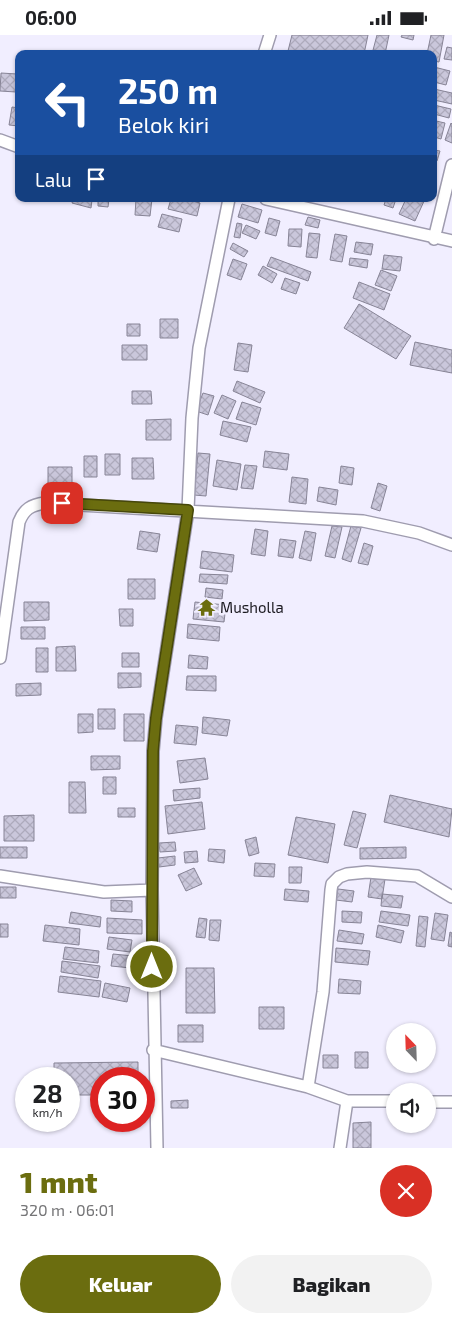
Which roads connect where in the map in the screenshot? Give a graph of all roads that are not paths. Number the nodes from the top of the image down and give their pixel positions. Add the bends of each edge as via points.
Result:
1 (270, 35) edge
2 (265, 50) edge
3 (0, 140) edge
4 (15, 146) edge
5 (452, 165) edge
6 (228, 202) edge
7 (279, 202) edge
8 (434, 239) junction
9 (452, 241) edge
10 (188, 510) junction
11 (452, 545) edge
12 (0, 658) edge
13 (0, 876) edge
14 (152, 890) junction
15 (452, 897) edge
16 (154, 1051) junction
17 (308, 1087) junction
18 (348, 1101) junction
19 (386, 1101) edge
20 (436, 1102) edge
21 (452, 1103) edge
22 (156, 1148) edge
23 (340, 1148) edge

1 - 2 street
3 - 4 street
5 - 8 street
6 - 10 street via 199,348
7 - 8 street
8 - 9 street
10 - 11 street via 363,521 419,533
10 - 12 street via 44,503 27,508 19,522
10 - 14 street via 156,718
13 - 14 street via 104,892
14 - 16 street
15 - 17 street via 417,876 346,873 335,880 331,890 323,992
16 - 17 street
16 - 22 street
17 - 18 street
18 - 19 street
18 - 23 street
20 - 21 street

